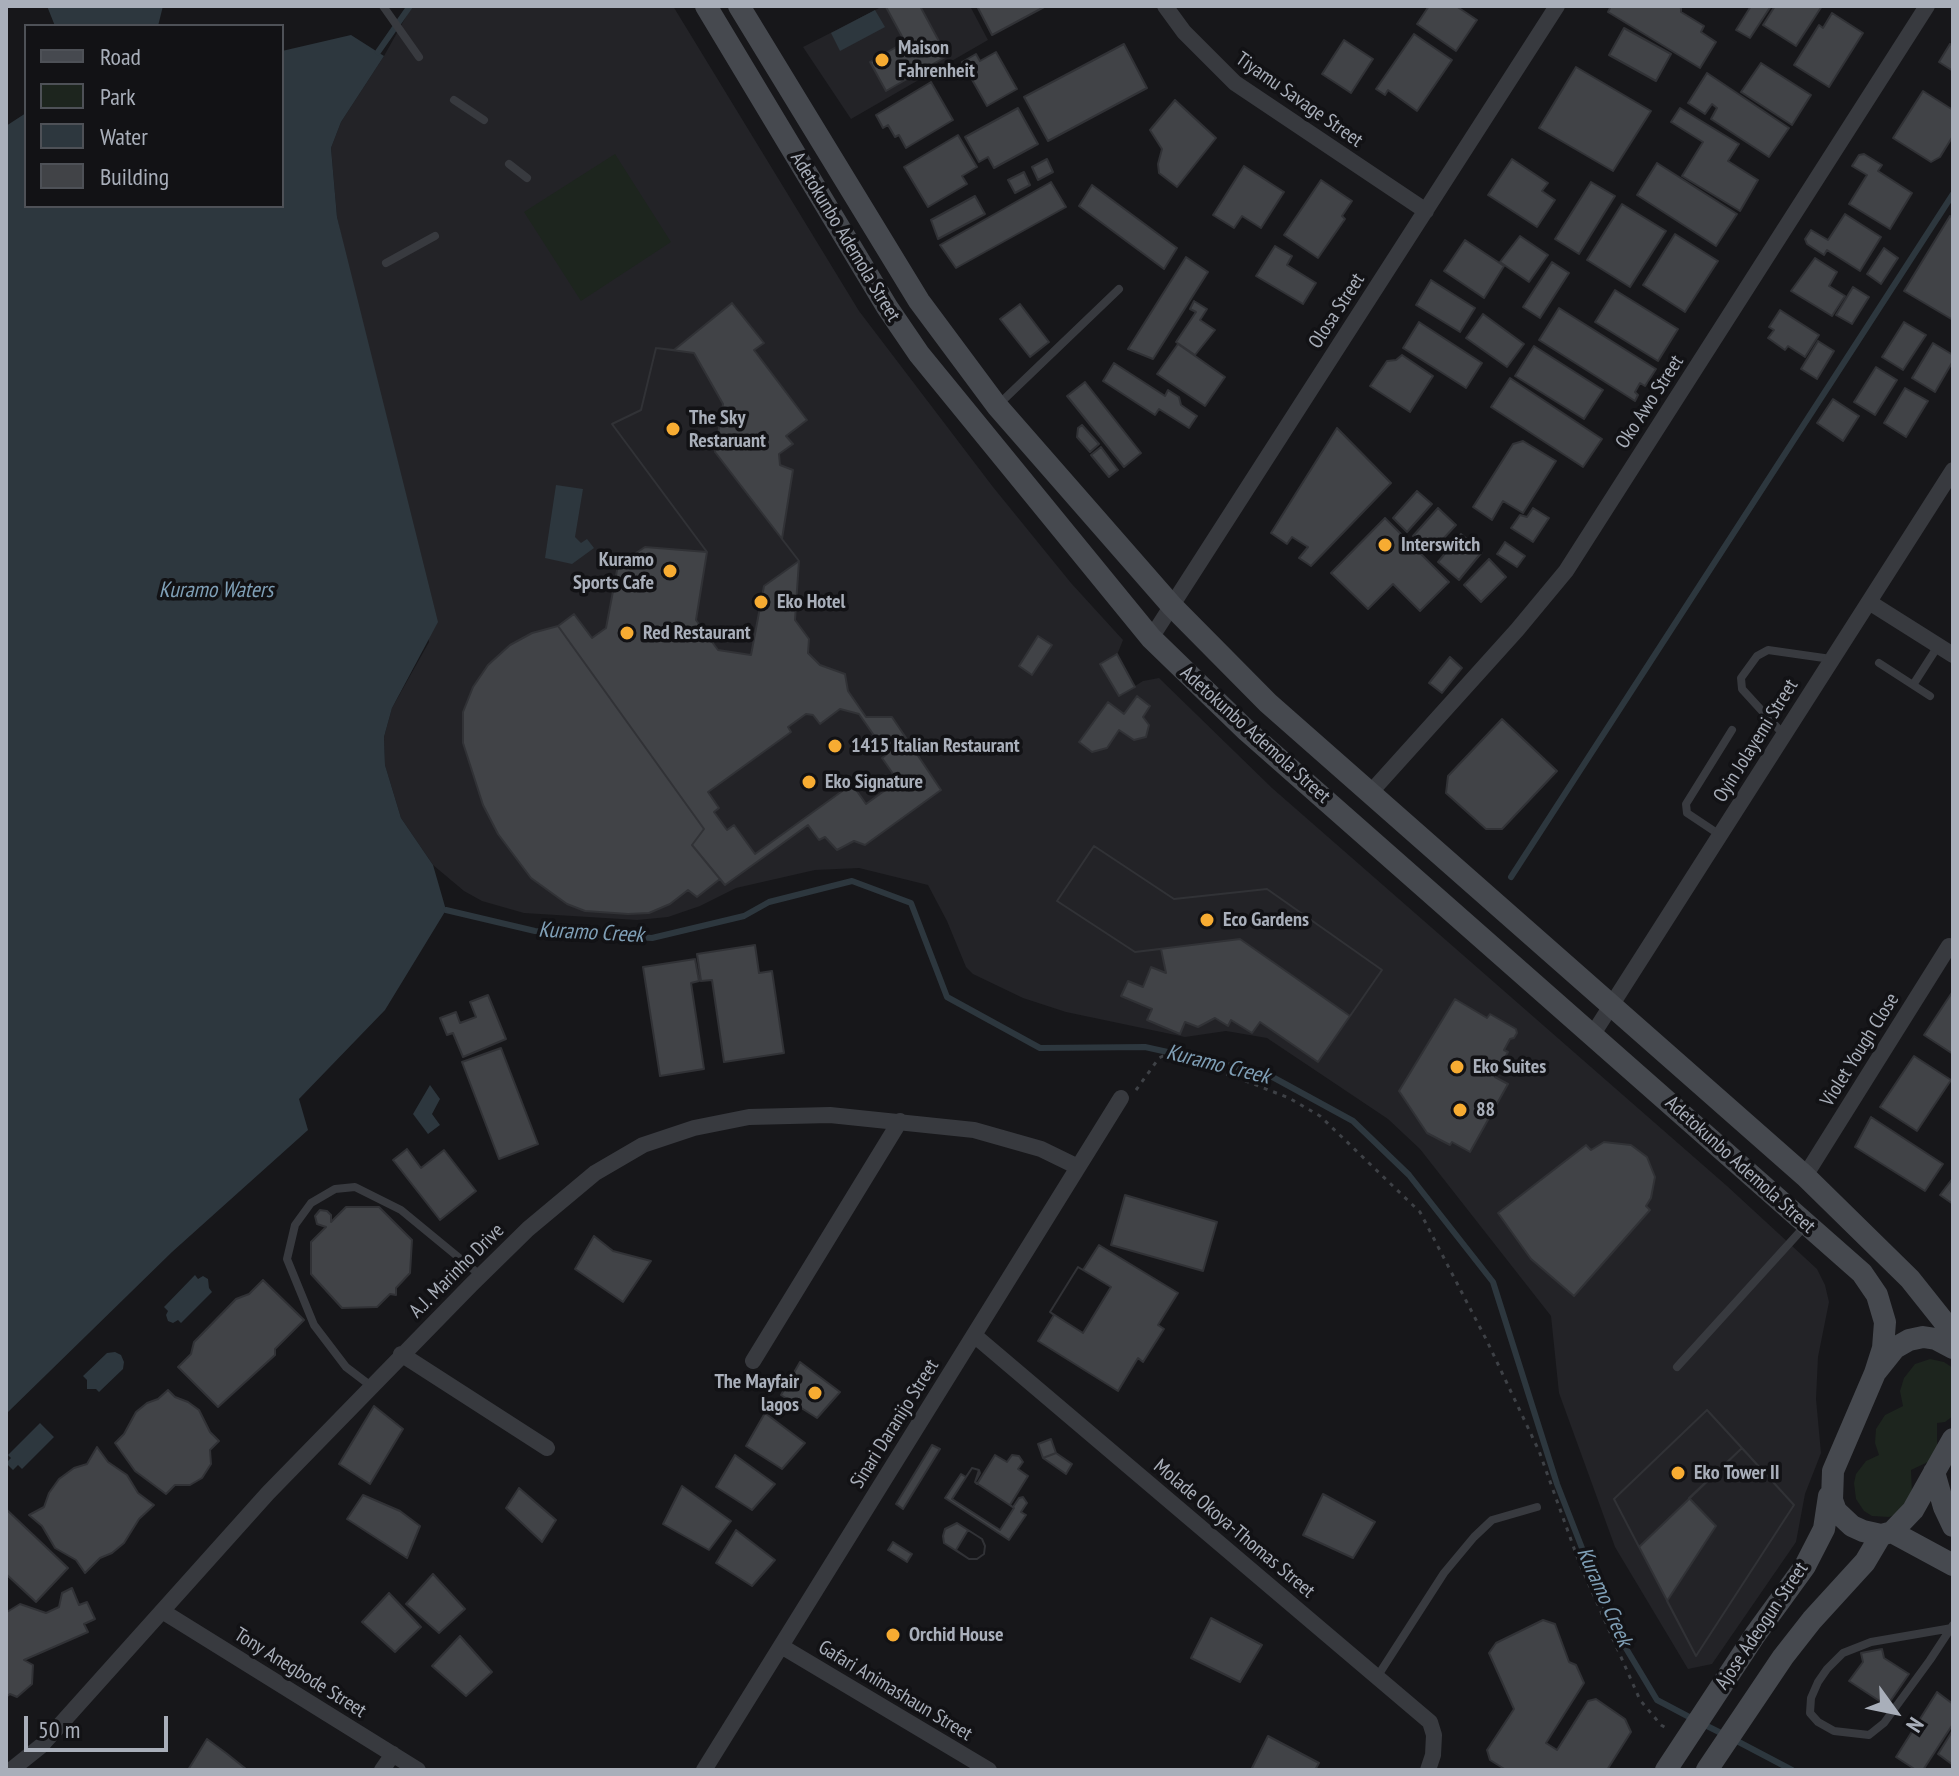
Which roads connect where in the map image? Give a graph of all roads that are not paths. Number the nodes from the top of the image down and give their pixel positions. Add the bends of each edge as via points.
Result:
1 (383, 6) edge
2 (706, 6) edge
3 (739, 6) edge
4 (1165, 6) edge
5 (1557, 6) edge
6 (1927, 6) edge
7 (419, 57) dead end
8 (454, 100) dead end
9 (484, 120) dead end
10 (509, 164) dead end
11 (527, 178) dead end
12 (1426, 211) junction
13 (435, 236) dead end
14 (386, 263) dead end
15 (1119, 289) dead end
16 (997, 406) junction
17 (1953, 470) edge
18 (1869, 602) junction
19 (1172, 606) junction
20 (1151, 638) junction
21 (1938, 646) junction
22 (1953, 655) edge
23 (1832, 660) junction
24 (1879, 663) dead end
25 (1913, 685) junction
26 (1930, 696) dead end
27 (1732, 730) dead end
28 (1784, 735) junction
29 (1370, 793) junction
30 (1720, 835) junction
31 (1949, 946) dead end
32 (1612, 1005) junction
33 (1593, 1034) junction
34 (1121, 1098) road end
35 (900, 1121) junction
36 (1078, 1167) junction
37 (1805, 1176) junction
38 (1806, 1224) junction
39 (480, 1276) junction
40 (1953, 1333) edge
41 (974, 1335) junction
42 (1953, 1348) edge
43 (401, 1354) junction
44 (753, 1361) dead end
45 (1677, 1367) dead end
46 (1875, 1373) junction
47 (371, 1386) junction
48 (1953, 1439) edge
49 (547, 1448) dead end
50 (1833, 1471) junction
51 (1934, 1472) junction
52 (1537, 1507) dead end
53 (1953, 1526) edge
54 (1886, 1534) junction
55 (1953, 1565) edge
56 (162, 1611) junction
57 (1952, 1626) edge
58 (781, 1646) junction
59 (1377, 1677) junction
60 (393, 1754) junction
61 (11, 1770) edge
62 (382, 1770) edge
63 (418, 1770) edge
64 (704, 1770) edge
65 (989, 1770) edge
66 (1428, 1770) edge
67 (1666, 1770) edge
68 (1707, 1770) edge

1 - 7 lane
2 - 20 main road, Adetokunbo Ademola Street via 919,354
3 - 16 main road, Adetokunbo Ademola Street via 919,301
4 - 12 street, Tiyamu Savage Street via 1235,83
5 - 12 street, Olosa Street
6 - 29 street, Oko Awo Street via 1566,571
8 - 9 lane
10 - 11 lane
12 - 19 street, Olosa Street
13 - 14 lane
15 - 16 lane
16 - 19 main road, Adetokunbo Ademola Street
17 - 18 street, Oyin Jolayemi Street
18 - 21 street
18 - 23 street, Oyin Jolayemi Street
19 - 20 street, Olosa Street
19 - 29 main road, Adetokunbo Ademola Street via 1268,703
20 - 33 main road, Adetokunbo Ademola Street via 1247,731
21 - 22 street
21 - 25 lane
23 - 28 street, Oyin Jolayemi Street
23 - 28 lane via 1768,650 1741,678 1742,689
24 - 25 lane
25 - 26 lane
27 - 30 lane via 1686,804 1687,813
28 - 30 street, Oyin Jolayemi Street
29 - 32 main road, Adetokunbo Ademola Street
30 - 32 street, Oyin Jolayemi Street
31 - 37 street, Violet Yough Close
32 - 33 street, Oyin Jolayemi Street
32 - 37 main road, Adetokunbo Ademola Street
33 - 38 main road, Adetokunbo Ademola Street
34 - 36 street, Sinari Daranijo Street
35 - 36 street, A.J. Marinho Drive via 974,1130 1041,1149
35 - 39 street, A.J. Marinho Drive via 830,1115 749,1117 643,1145 595,1173
35 - 44 street
36 - 41 street, Sinari Daranijo Street
37 - 40 main road, Adetokunbo Ademola Street via 1910,1279
38 - 45 lane
38 - 46 main road, Adetokunbo Ademola Street via 1862,1273 1877,1295 1885,1322
39 - 43 street, A.J. Marinho Drive
39 - 47 lane via 401,1210 355,1187 335,1189 311,1203 295,1225 287,1259 314,1325 346,1367
41 - 58 street, Sinari Daranijo Street
41 - 59 street, Molade Okoya-Thomas Street
42 - 46 main road via 1936,1339 1909,1340 1895,1348
43 - 47 street, A.J. Marinho Drive
43 - 49 street
46 - 50 main road
47 - 56 street, A.J. Marinho Drive
48 - 51 main road, Ajose Adeogun Street
50 - 54 main road via 1836,1511 1852,1526
50 - 67 main road, Ajose Adeogun Street via 1824,1529 1805,1566
51 - 53 main road
51 - 54 main road, Ajose Adeogun Street via 1913,1510
52 - 59 lane via 1492,1520 1474,1537 1444,1573
54 - 55 main road
54 - 68 main road, Ajose Adeogun Street via 1812,1620
56 - 60 street, Tony Anegbode Street
56 - 61 street, A.J. Marinho Drive via 41,1746
57 - 57 lane via 1884,1723 1869,1735 1834,1731 1810,1713 1818,1682 1843,1653
58 - 64 street, Sinari Daranijo Street
58 - 65 street, Gafari Animashaun Street
59 - 66 street, Molade Okoya-Thomas Street via 1430,1722 1434,1735
60 - 62 street
60 - 63 street, Tony Anegbode Street

